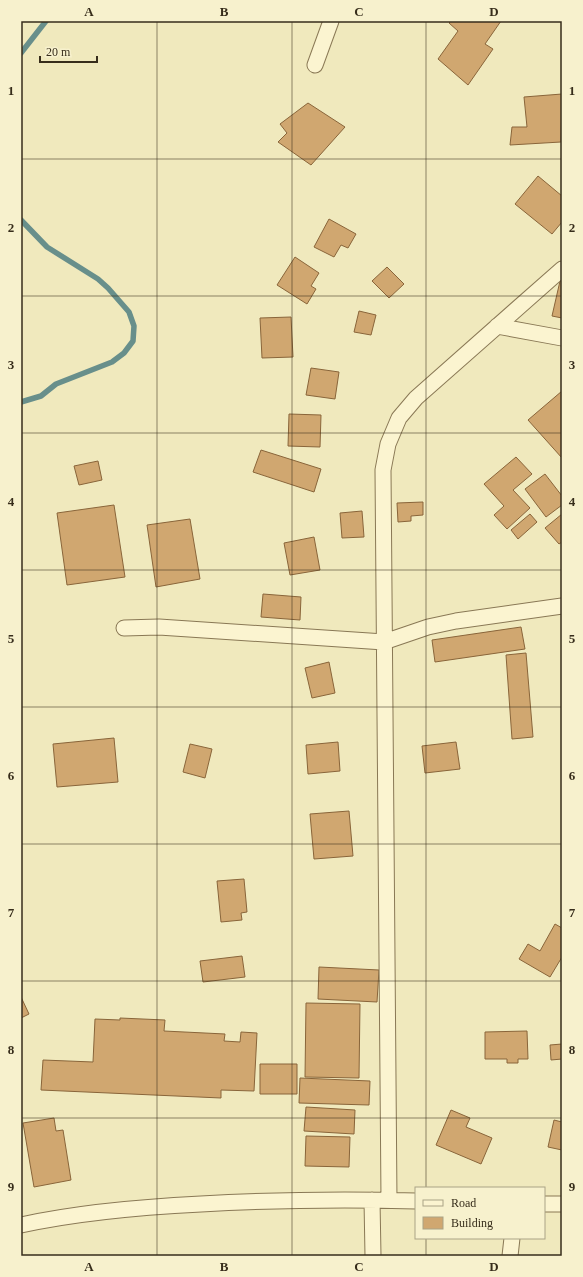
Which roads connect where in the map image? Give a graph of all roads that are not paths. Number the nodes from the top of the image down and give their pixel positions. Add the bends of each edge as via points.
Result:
1 (331, 21) edge
2 (315, 65) dead end
3 (562, 269) edge
4 (497, 326) junction
5 (562, 338) edge
6 (562, 606) edge
7 (124, 628) dead end
8 (384, 642) junction
9 (372, 1200) junction
10 (389, 1200) junction
11 (415, 1201) edge
12 (545, 1204) edge
13 (562, 1204) edge
14 (21, 1225) edge
15 (512, 1239) edge
16 (373, 1256) edge
17 (510, 1256) edge

1 - 2 street
3 - 4 street
4 - 5 street
4 - 8 street via 416,398 399,418 388,444 383,470
6 - 8 street via 456,621 428,627
7 - 8 street
8 - 10 street
9 - 10 street
9 - 14 street via 273,1200 149,1207 48,1219
9 - 16 street
10 - 11 street
12 - 13 street
15 - 17 street

